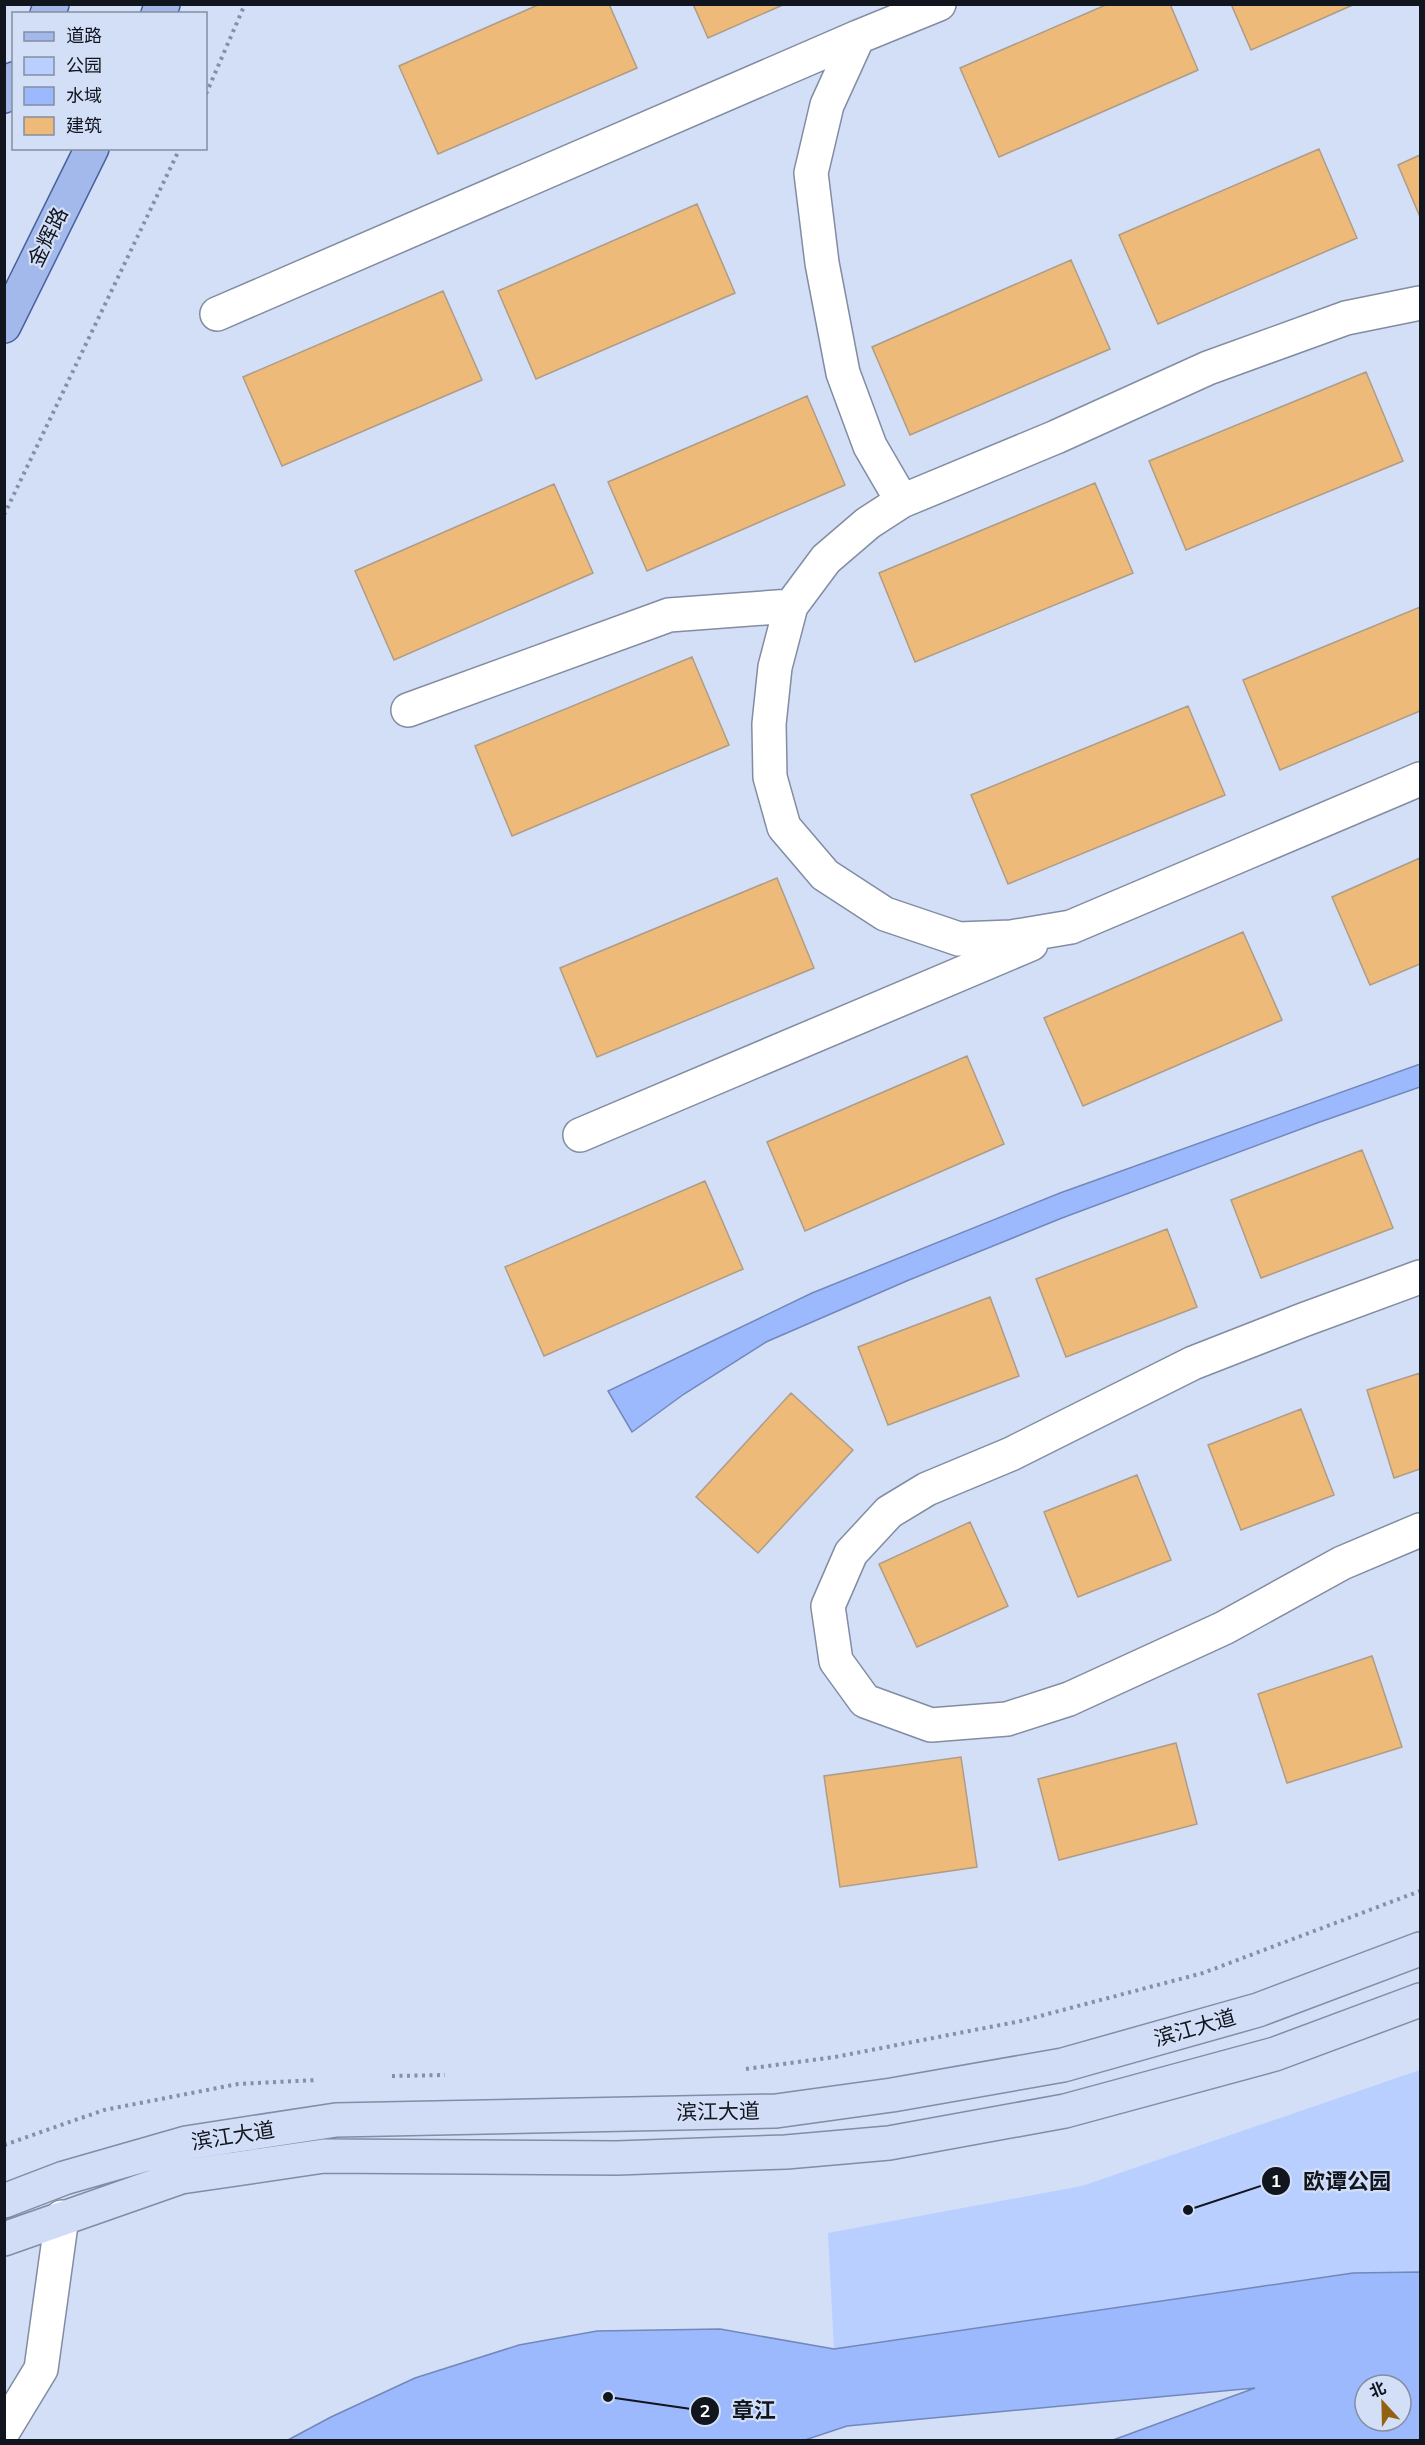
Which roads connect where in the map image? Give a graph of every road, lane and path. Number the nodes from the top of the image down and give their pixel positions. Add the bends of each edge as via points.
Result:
1 (245, 4) edge
2 (939, 4) edge
3 (858, 37) junction
4 (12, 82) edge
5 (207, 92) edge
6 (4, 96) edge
7 (91, 150) edge
8 (179, 150) edge
9 (1420, 303) edge
10 (217, 314) dead end
11 (4, 326) edge
12 (902, 501) junction
13 (4, 515) edge
14 (791, 606) junction
15 (408, 710) dead end
16 (1420, 779) edge
17 (1071, 927) junction
18 (580, 1135) dead end
19 (1420, 1277) edge
20 (1420, 1530) edge
21 (1420, 1891) edge
22 (1420, 1949) edge
23 (1420, 2000) edge
24 (743, 2070) dead end
25 (450, 2075) dead end
26 (391, 2076) dead end
27 (320, 2080) dead end
28 (4, 2145) edge
29 (4, 2201) edge
30 (62, 2217) junction
31 (4, 2239) edge
32 (4, 2430) edge

1 - 5 path
2 - 3 street
3 - 10 street
3 - 12 street via 827,105 811,173 822,263 843,373 870,446
4 - 6 main road
7 - 11 main road, 金辉路
8 - 13 path
9 - 12 street via 1346,318 1208,368
12 - 14 street via 868,523 826,559
14 - 15 street via 669,615
14 - 17 street via 775,667 769,724 770,777 784,827 825,875 885,914 959,939 1011,937
16 - 17 street
17 - 18 street
19 - 20 street via 1193,1363 1011,1454 927,1489 889,1512 851,1553 828,1606 836,1661 865,1701 931,1725 1007,1719 1069,1699 1224,1628 1342,1563
21 - 24 path via 1203,1973 1021,2021 835,2057
22 - 29 main road, 滨江大道 via 1258,2010 1051,2067 776,2111 336,2120 186,2143 64,2178
23 - 30 main road, 滨江大道 via 1275,2054 1065,2111 889,2144 617,2158 324,2156 181,2177
25 - 26 path
27 - 28 path via 238,2084 104,2110
30 - 31 main road, 滨江大道
30 - 32 street via 42,2369

